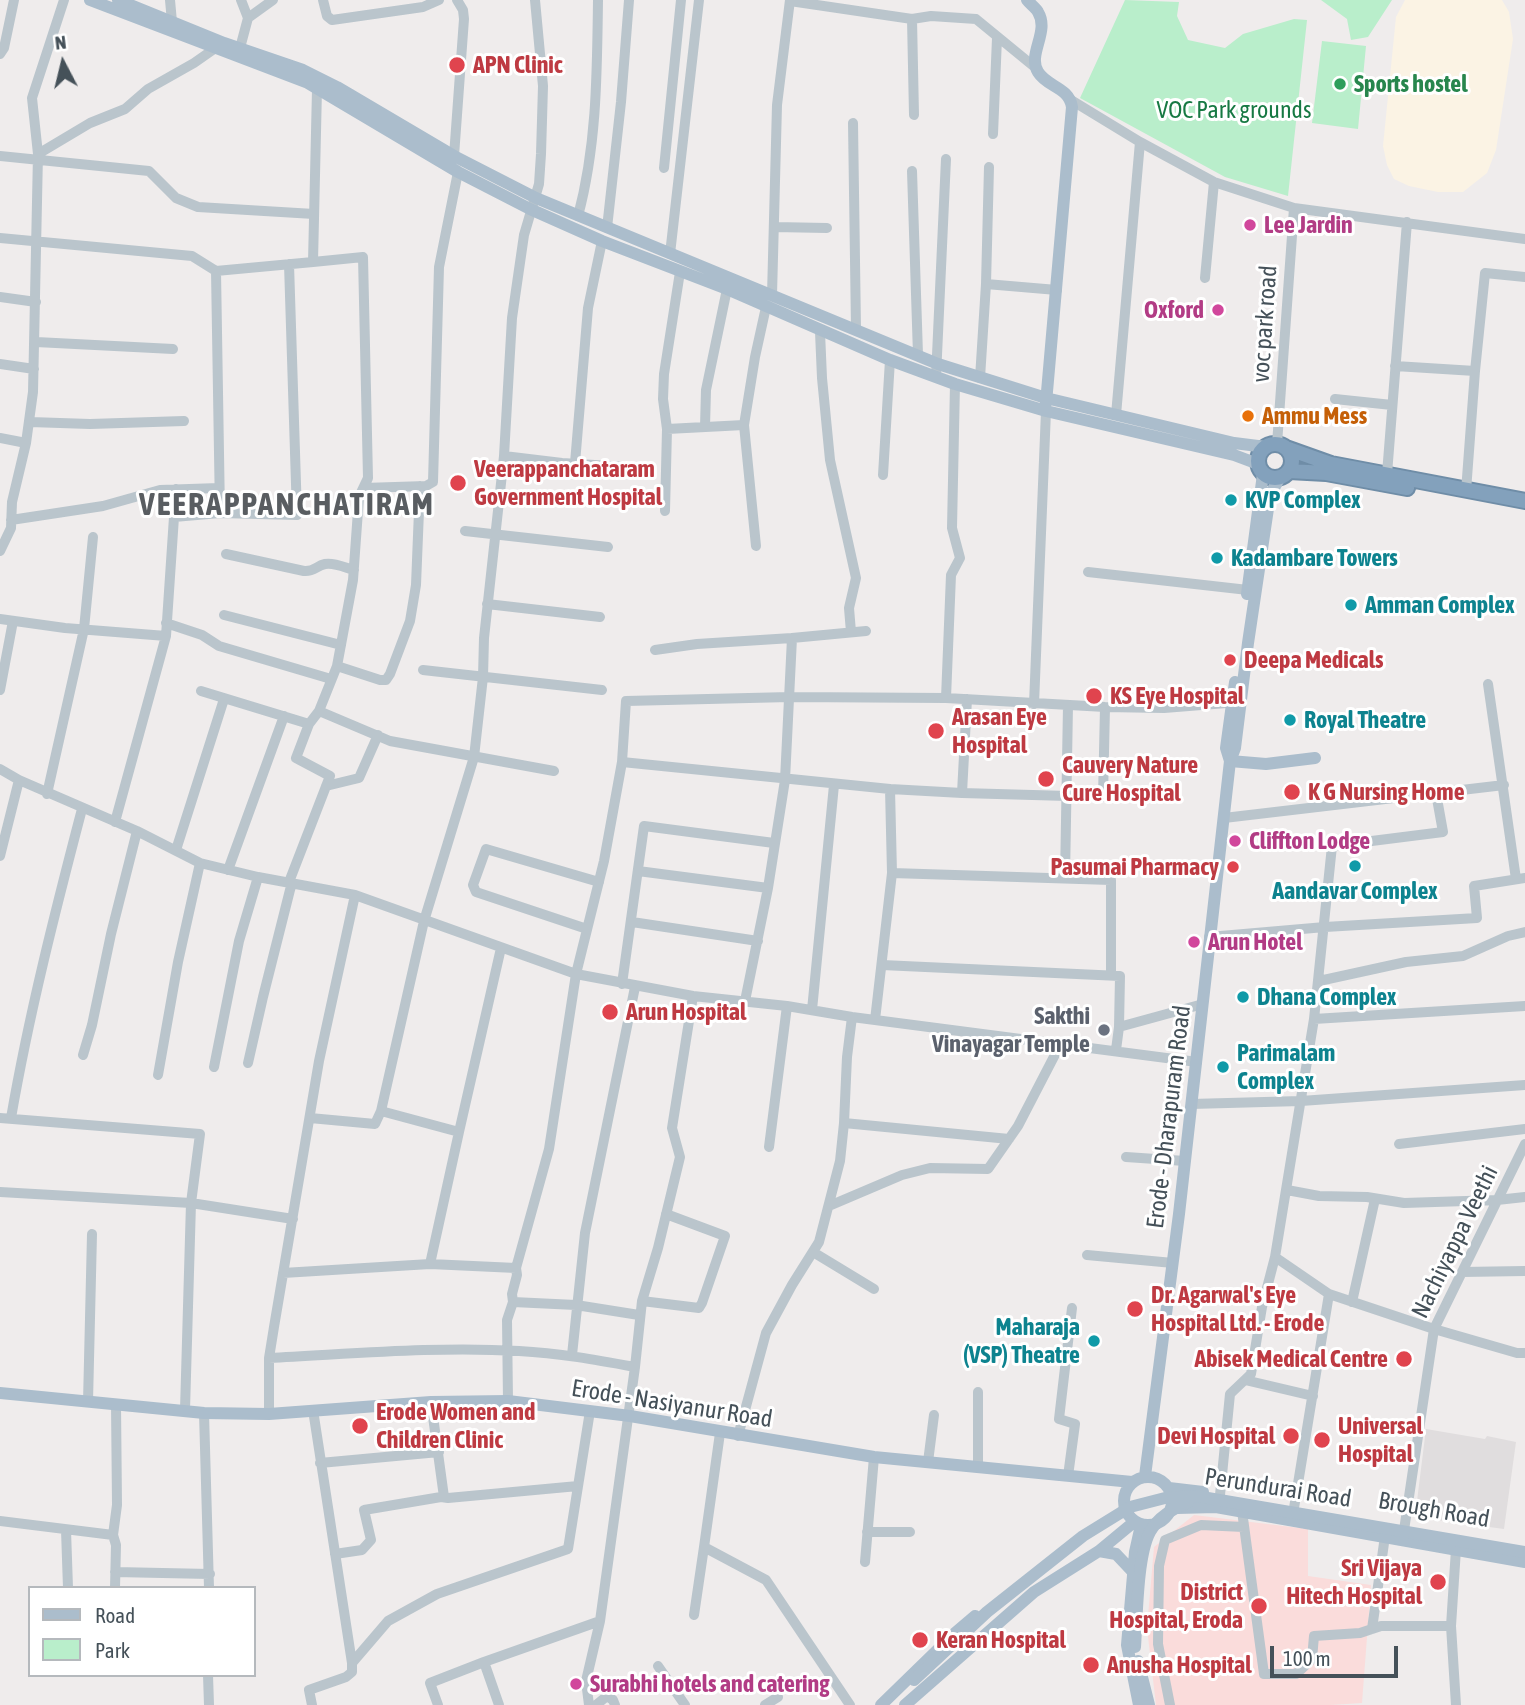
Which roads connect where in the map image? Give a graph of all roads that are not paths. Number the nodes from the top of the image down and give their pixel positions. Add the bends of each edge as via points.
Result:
1 (14, 0) edge
2 (64, 0) edge
3 (90, 0) edge
4 (118, 0) edge
5 (170, 0) edge
6 (241, 0) edge
7 (273, 0) edge
8 (323, 0) edge
9 (439, 0) edge
10 (457, 0) edge
11 (536, 0) edge
12 (598, 0) edge
13 (628, 0) edge
14 (681, 0) edge
15 (699, 0) edge
16 (1027, 0) edge
17 (790, 1) edge
18 (421, 4) edge
19 (248, 18) junction
20 (4, 19) edge
21 (912, 19) junction
22 (172, 22) junction
23 (998, 38) junction
24 (240, 48) junction
25 (214, 49) junction
26 (0, 54) edge
27 (1037, 69) junction
28 (317, 89) junction
29 (1071, 100) junction
30 (914, 115) dead end
31 (853, 123) dead end
32 (993, 134) dead end
33 (1140, 142) junction
34 (0, 156) edge
35 (454, 156) junction
36 (38, 158) junction
37 (946, 159) dead end
38 (989, 167) dead end
39 (664, 168) dead end
40 (458, 172) junction
41 (912, 172) dead end
42 (1214, 182) junction
43 (533, 203) junction
44 (1294, 208) junction
45 (314, 214) junction
46 (578, 216) junction
47 (1407, 222) junction
48 (774, 227) junction
49 (828, 228) dead end
50 (605, 234) junction
51 (0, 237) edge
52 (1525, 239) edge
53 (37, 242) junction
54 (670, 254) junction
55 (313, 262) junction
56 (289, 264) junction
57 (216, 271) junction
58 (680, 272) junction
59 (1525, 277) edge
60 (1205, 278) dead end
61 (986, 284) junction
62 (727, 289) junction
63 (1057, 290) junction
64 (0, 297) edge
65 (769, 301) junction
66 (36, 302) junction
67 (856, 329) junction
68 (820, 332) junction
69 (36, 342) junction
70 (173, 349) dead end
71 (918, 355) junction
72 (890, 360) junction
73 (0, 364) edge
74 (1395, 366) junction
75 (34, 369) junction
76 (937, 371) junction
77 (1475, 371) junction
78 (980, 378) junction
79 (955, 384) junction
80 (1335, 399) dead end
81 (1046, 405) junction
82 (1392, 405) junction
83 (1116, 415) junction
84 (184, 421) dead end
85 (30, 422) junction
86 (744, 425) junction
87 (705, 427) junction
88 (667, 429) junction
89 (0, 438) edge
90 (26, 443) junction
91 (1276, 446) junction
92 (505, 456) junction
93 (575, 463) junction
94 (627, 467) dead end
95 (1260, 469) junction
96 (1285, 474) junction
97 (1387, 474) junction
98 (883, 475) dead end
99 (420, 486) junction
100 (219, 488) junction
101 (364, 488) junction
102 (176, 489) junction
103 (1466, 491) junction
104 (1525, 502) edge
105 (1525, 511) edge
106 (665, 512) dead end
107 (220, 513) junction
108 (174, 517) junction
109 (11, 520) junction
110 (464, 531) dead end
111 (495, 534) junction
112 (93, 537) dead end
113 (756, 546) dead end
114 (608, 547) dead end
115 (0, 551) edge
116 (226, 554) dead end
117 (354, 570) junction
118 (1088, 572) dead end
119 (1248, 590) junction
120 (487, 604) junction
121 (224, 615) dead end
122 (600, 617) dead end
123 (0, 619) edge
124 (13, 621) junction
125 (166, 623) junction
126 (84, 629) junction
127 (866, 631) dead end
128 (851, 632) junction
129 (166, 636) junction
130 (792, 638) junction
131 (341, 645) junction
132 (655, 650) dead end
133 (338, 666) junction
134 (423, 670) dead end
135 (483, 677) junction
136 (331, 679) junction
137 (1488, 684) dead end
138 (602, 690) dead end
139 (0, 691) edge
140 (201, 691) dead end
141 (790, 697) junction
142 (946, 698) junction
143 (224, 699) junction
144 (967, 699) junction
145 (1236, 703) junction
146 (1034, 704) junction
147 (1068, 705) junction
148 (1105, 707) junction
149 (319, 711) junction
150 (284, 716) junction
151 (309, 724) junction
152 (378, 735) junction
153 (474, 757) junction
154 (1315, 758) dead end
155 (1230, 761) junction
156 (622, 762) junction
157 (0, 769) edge
158 (554, 771) dead end
159 (19, 780) junction
160 (785, 780) junction
161 (834, 785) junction
162 (1504, 785) junction
163 (326, 786) junction
164 (890, 789) junction
165 (962, 793) junction
166 (1436, 793) junction
167 (47, 794) junction
168 (1067, 796) junction
169 (82, 809) junction
170 (1224, 818) junction
171 (115, 821) junction
172 (137, 831) junction
173 (774, 843) junction
174 (176, 850) junction
175 (0, 856) edge
176 (200, 863) junction
177 (228, 870) junction
178 (638, 871) junction
179 (892, 873) junction
180 (258, 877) junction
181 (1065, 878) junction
182 (1520, 879) edge
183 (290, 882) junction
184 (598, 882) junction
185 (768, 888) junction
186 (355, 895) junction
187 (424, 921) junction
188 (632, 922) junction
189 (1325, 927) junction
190 (587, 929) junction
191 (1525, 932) edge
192 (1209, 937) junction
193 (758, 941) junction
194 (501, 948) junction
195 (882, 965) junction
196 (576, 974) junction
197 (1111, 975) junction
198 (1319, 981) junction
199 (622, 984) junction
200 (635, 987) junction
201 (693, 996) junction
202 (745, 1001) junction
203 (1203, 1004) junction
204 (788, 1006) junction
205 (1525, 1006) edge
206 (812, 1010) junction
207 (852, 1017) junction
208 (1314, 1018) junction
209 (875, 1020) junction
210 (1119, 1027) junction
211 (1060, 1045) junction
212 (1116, 1050) junction
213 (83, 1055) dead end
214 (1197, 1062) junction
215 (248, 1063) dead end
216 (214, 1067) dead end
217 (158, 1075) dead end
218 (1525, 1085) edge
219 (1301, 1101) junction
220 (1191, 1104) junction
221 (381, 1111) junction
222 (5, 1118) edge
223 (310, 1118) junction
224 (844, 1123) junction
225 (1525, 1129) edge
226 (459, 1132) junction
227 (1009, 1139) junction
228 (1399, 1144) dead end
229 (1525, 1144) edge
230 (769, 1147) dead end
231 (1126, 1157) dead end
232 (1185, 1161) junction
233 (1287, 1190) junction
234 (0, 1192) edge
235 (1525, 1197) edge
236 (1375, 1199) junction
237 (1497, 1200) junction
238 (191, 1203) junction
239 (829, 1206) junction
240 (666, 1214) junction
241 (293, 1219) junction
242 (92, 1234) dead end
243 (813, 1252) junction
244 (1087, 1255) dead end
245 (1275, 1256) junction
246 (1172, 1263) junction
247 (430, 1264) junction
248 (516, 1268) junction
249 (1525, 1271) edge
250 (1462, 1272) junction
251 (283, 1273) junction
252 (874, 1289) dead end
253 (1329, 1294) junction
254 (642, 1301) junction
255 (513, 1302) junction
256 (1352, 1302) junction
257 (576, 1305) junction
258 (1072, 1308) dead end
259 (639, 1315) junction
260 (1434, 1329) junction
261 (509, 1351) junction
262 (1525, 1353) edge
263 (572, 1355) junction
264 (269, 1358) junction
265 (635, 1367) junction
266 (1245, 1380) junction
267 (978, 1392) dead end
268 (0, 1393) edge
269 (1313, 1396) junction
270 (508, 1401) junction
271 (88, 1402) junction
272 (431, 1402) junction
273 (116, 1404) junction
274 (185, 1410) junction
275 (313, 1410) junction
276 (590, 1411) junction
277 (204, 1413) junction
278 (269, 1414) junction
279 (934, 1415) dead end
280 (630, 1416) junction
281 (720, 1433) junction
282 (738, 1436) junction
283 (439, 1452) junction
284 (874, 1457) junction
285 (928, 1462) junction
286 (320, 1463) junction
287 (978, 1467) junction
288 (1068, 1476) junction
289 (1145, 1476) junction
290 (1132, 1482) junction
291 (578, 1486) junction
292 (1169, 1488) junction
293 (1220, 1495) junction
294 (443, 1497) junction
295 (1188, 1502) junction
296 (1124, 1507) junction
297 (1172, 1508) junction
298 (1294, 1508) junction
299 (1242, 1511) junction
300 (0, 1521) edge
301 (1138, 1523) junction
302 (1244, 1527) junction
303 (66, 1530) junction
304 (867, 1532) junction
305 (910, 1532) dead end
306 (1404, 1533) junction
307 (113, 1535) junction
308 (1385, 1536) junction
309 (704, 1547) junction
310 (1457, 1549) junction
311 (1099, 1551) junction
312 (335, 1554) junction
313 (1525, 1554) edge
314 (865, 1562) dead end
315 (115, 1572) junction
316 (1133, 1572) junction
317 (210, 1574) junction
318 (68, 1586) edge
319 (115, 1586) edge
320 (209, 1586) edge
321 (694, 1615) dead end
322 (600, 1621) junction
323 (1451, 1626) junction
324 (1372, 1629) junction
325 (484, 1662) junction
326 (352, 1663) junction
327 (658, 1666) dead end
328 (208, 1677) edge
329 (916, 1682) junction
330 (778, 1697) dead end
331 (209, 1705) edge
332 (312, 1705) edge
333 (438, 1705) edge
334 (499, 1705) edge
335 (589, 1705) edge
336 (596, 1705) edge
337 (615, 1705) edge
338 (685, 1705) edge
339 (765, 1705) edge
340 (850, 1705) edge
341 (882, 1705) edge
342 (902, 1705) edge
343 (1139, 1705) edge
344 (1149, 1705) edge
345 (1170, 1705) edge
346 (1456, 1705) edge

1 - 20 street
2 - 36 street via 32,97
3 - 25 main road
4 - 22 main road
5 - 22 street
6 - 19 street
7 - 19 street
8 - 18 street via 332,20
9 - 18 street
10 - 35 street via 464,19
11 - 43 street via 544,118
12 - 46 street via 594,133
13 - 50 street
14 - 39 street
15 - 54 street
16 - 27 main road via 1043,27
17 - 21 street
17 - 48 street via 777,104
19 - 24 street
20 - 26 street
21 - 23 street via 976,19
21 - 30 street
22 - 24 main road
23 - 27 street
23 - 32 street
24 - 35 main road via 314,75
25 - 28 main road
25 - 36 street via 148,89 125,109 90,123
27 - 29 main road
28 - 40 main road
28 - 45 street
29 - 33 street
29 - 63 main road
31 - 67 street
33 - 42 street
33 - 83 street
34 - 36 street
35 - 43 main road
36 - 45 street via 149,171 176,198 198,207
36 - 53 street
37 - 76 street
38 - 61 street
40 - 43 main road
40 - 99 street via 439,267 433,479
41 - 71 street
42 - 44 street
42 - 60 street
43 - 46 main road
43 - 50 main road
43 - 92 street via 512,318
44 - 47 street
44 - 91 street, voc park road
45 - 55 street
46 - 50 main road
47 - 52 street
47 - 74 street
48 - 49 street
48 - 65 street
50 - 54 main road
50 - 58 main road
50 - 93 street via 588,308
51 - 53 street
53 - 57 street via 191,256
53 - 66 street
54 - 65 main road
55 - 56 street
55 - 101 street via 363,257 368,478
56 - 57 street
56 - 107 street via 297,515
57 - 100 street
58 - 62 main road
58 - 88 street via 664,374
59 - 77 street via 1485,274
61 - 63 street
61 - 78 street
62 - 65 main road
62 - 87 street via 706,390
63 - 81 main road
64 - 66 street
65 - 67 main road
65 - 68 main road
65 - 86 street
66 - 69 street
67 - 71 main road
68 - 72 main road
68 - 128 street via 830,460 856,578 849,608
69 - 70 street
69 - 75 street
71 - 76 main road
72 - 76 main road
72 - 98 street
73 - 75 street
74 - 77 street
74 - 82 street
75 - 85 street
76 - 78 main road
76 - 79 main road
77 - 103 street
78 - 81 main road
79 - 81 main road
79 - 142 street via 952,528 960,558 951,575
80 - 82 street
81 - 83 main road
81 - 95 main road via 1234,455
81 - 146 street
82 - 97 street
83 - 91 main road via 1234,443
84 - 85 street
85 - 90 street
86 - 87 street
86 - 113 street
87 - 88 street
88 - 106 street
89 - 90 street
90 - 109 street
91 - 95 highway via 1258,456
91 - 96 highway via 1292,457
91 - 97 highway via 1332,464
92 - 93 street
92 - 111 street
93 - 94 street
95 - 96 highway via 1271,478
95 - 119 main road, Erode - Dharapuram Road
96 - 105 highway via 1326,473
96 - 145 main road, Erode - Dharapuram Road via 1270,495
97 - 103 highway
99 - 101 street
99 - 133 street via 416,586 410,621 390,674 380,680
100 - 102 street
100 - 107 street
101 - 117 street via 359,497
102 - 108 street
102 - 109 street
103 - 104 highway
107 - 108 street
108 - 125 street
109 - 115 street
110 - 111 street
111 - 114 street
111 - 120 street
112 - 126 street
116 - 117 street via 304,571 324,564
117 - 131 street
118 - 119 street
119 - 145 main road, Erode - Dharapuram Road
120 - 122 street
120 - 135 street
121 - 131 street
123 - 124 street
124 - 126 street
124 - 139 street
125 - 129 street
125 - 136 street via 219,646
126 - 129 street
126 - 167 street
127 - 128 street
128 - 130 street
129 - 171 street
130 - 132 street
130 - 141 street
131 - 133 street
133 - 136 street
134 - 135 street
135 - 138 street
135 - 153 street
136 - 149 street
137 - 162 street
140 - 143 street
141 - 142 street
141 - 156 street via 626,701
141 - 160 street
142 - 144 street
143 - 150 street
143 - 174 street
144 - 146 street
144 - 165 street
145 - 148 street
145 - 155 main road, Erode - Dharapuram Road via 1235,748
146 - 147 street
147 - 148 street
147 - 168 street
148 - 168 street via 1103,797
149 - 151 street
149 - 152 street
150 - 151 street
150 - 177 street
151 - 163 street via 296,758 330,776
152 - 153 street
152 - 163 street via 359,778
153 - 158 street
153 - 187 street
154 - 155 main road via 1266,764
155 - 170 main road, Erode - Dharapuram Road
156 - 160 street
156 - 184 street
157 - 159 street
159 - 167 street
159 - 175 street
160 - 161 street
160 - 173 street
161 - 164 street
161 - 206 street
162 - 166 street
162 - 182 street
163 - 183 street
164 - 165 street
164 - 179 street
165 - 168 street
166 - 170 street
166 - 189 street via 1443,832 1332,846
167 - 169 street
168 - 181 street
169 - 171 street
169 - 222 street
170 - 192 main road, Erode - Dharapuram Road
171 - 172 street
172 - 174 street
172 - 213 street
173 - 178 street via 643,826
173 - 185 street
174 - 176 street
176 - 177 street
176 - 217 street
177 - 180 street
178 - 185 street
178 - 188 street
179 - 181 street
179 - 195 street
180 - 183 street
180 - 216 street via 239,941
181 - 197 street via 1111,880
182 - 189 street via 1474,886 1476,918
183 - 186 street
183 - 215 street
184 - 190 street
184 - 190 street via 486,849 474,885 476,891
185 - 193 street
186 - 187 street
186 - 223 street
187 - 194 street
187 - 221 street
188 - 193 street
188 - 199 street
189 - 192 street
189 - 198 street
190 - 196 street
191 - 198 street via 1463,956 1405,962
192 - 203 main road, Erode - Dharapuram Road
193 - 202 street
194 - 196 street
194 - 226 street
195 - 197 street
195 - 209 street
196 - 199 street
196 - 248 street via 549,1149
197 - 210 street via 1120,976
198 - 208 street
199 - 200 street
200 - 201 street
200 - 257 street via 585,1233
201 - 202 street
201 - 240 street via 672,1128 680,1157
202 - 204 street
203 - 210 street
203 - 214 main road, Erode - Dharapuram Road
204 - 206 street
204 - 230 street
205 - 208 street
206 - 207 street
207 - 209 street
207 - 224 street
208 - 219 street
209 - 211 street
210 - 212 street
211 - 212 street
211 - 227 street
212 - 214 street
214 - 220 main road, Erode - Dharapuram Road
218 - 219 street
219 - 220 street
219 - 233 street
220 - 232 main road, Erode - Dharapuram Road
221 - 223 street via 375,1125
221 - 226 street
222 - 238 street via 200,1134
223 - 241 street
224 - 227 street
224 - 239 street
225 - 228 street
226 - 247 street
227 - 239 street via 988,1168 930,1168
229 - 237 street, Nachiyappa Veethi
231 - 232 street
232 - 246 main road, Erode - Dharapuram Road
233 - 236 street
233 - 245 street
234 - 238 street
235 - 237 street
236 - 237 street via 1404,1203
236 - 256 street
237 - 250 street, Nachiyappa Veethi
238 - 241 street
238 - 274 street
239 - 243 street
240 - 254 street
240 - 254 street via 725,1236 699,1308
241 - 251 street
242 - 271 street
243 - 252 street
243 - 282 street via 766,1334
244 - 246 street
245 - 253 street
245 - 266 street via 1251,1374
246 - 289 main road, Erode - Dharapuram Road
247 - 248 street
247 - 251 street
248 - 255 street
249 - 250 street
250 - 260 street, Nachiyappa Veethi
251 - 264 street
253 - 256 street
253 - 269 street
254 - 259 street
255 - 257 street
255 - 261 street via 507,1320
256 - 260 street
257 - 259 street
257 - 263 street
258 - 288 street via 1059,1419 1074,1424
259 - 265 street
260 - 262 street
260 - 306 street, Nachiyappa Veethi
261 - 263 street
261 - 264 street
261 - 270 street
263 - 265 street
264 - 278 street
265 - 280 street
266 - 269 street
266 - 293 street via 1230,1394
267 - 287 street
268 - 271 main road, Erode - Nasiyanur Road
269 - 298 street
270 - 272 main road, Erode - Nasiyanur Road
270 - 276 main road, Erode - Nasiyanur Road
271 - 273 main road, Erode - Nasiyanur Road
272 - 275 main road, Erode - Nasiyanur Road
272 - 283 street
273 - 274 main road, Erode - Nasiyanur Road
273 - 307 street
274 - 277 main road, Erode - Nasiyanur Road
275 - 278 main road, Erode - Nasiyanur Road
275 - 286 street
276 - 280 main road, Erode - Nasiyanur Road
276 - 291 street
277 - 278 main road, Erode - Nasiyanur Road
277 - 317 street
279 - 285 street
280 - 281 main road, Erode - Nasiyanur Road
280 - 322 street
281 - 282 main road, Erode - Nasiyanur Road
281 - 309 street
282 - 284 main road, Erode - Nasiyanur Road
283 - 286 street
283 - 294 street
284 - 285 main road, Erode - Nasiyanur Road
284 - 304 street
285 - 287 main road, Erode - Nasiyanur Road
286 - 312 street
287 - 288 main road, Erode - Nasiyanur Road
288 - 290 main road, Erode - Nasiyanur Road
289 - 290 main road
289 - 292 main road
290 - 296 main road via 1124,1495
291 - 294 street
291 - 326 street via 568,1549 437,1594 388,1621
292 - 293 main road, Brough Road
292 - 297 main road
293 - 298 main road, Brough Road
294 - 312 street via 364,1510 371,1540 362,1550
295 - 313 main road, Perundurai Road, bridge
295 - 329 main road, Perundurai Road, bridge via 1161,1503 1108,1524
295 - 344 main road, bridge via 1171,1510 1149,1534 1140,1574 1135,1647
296 - 301 main road via 1128,1517
296 - 341 main road via 1089,1525 1028,1573 955,1633
297 - 299 main road, Brough Road
297 - 301 main road via 1158,1524
298 - 306 main road, Brough Road
299 - 302 street
299 - 308 main road, Brough Road
300 - 303 street
301 - 311 main road
301 - 316 main road
302 - 324 street via 1264,1674 1296,1674 1312,1659 1314,1636
302 - 345 street via 1201,1525 1165,1540 1159,1566 1158,1644
303 - 307 street
303 - 318 street
304 - 305 street
304 - 314 street
306 - 308 main road, Brough Road
306 - 310 main road, Brough Road
306 - 313 main road, Brough Road
307 - 315 street
308 - 324 street
309 - 321 street
309 - 340 street via 766,1580
310 - 313 main road, Brough Road
310 - 323 street
311 - 316 main road via 1116,1554
311 - 342 main road via 1034,1592
312 - 326 street
313 - 329 main road, Perundurai Road, bridge via 1196,1496 1152,1501 1130,1507 1083,1536 987,1612
315 - 317 street
315 - 319 street
316 - 343 main road via 1127,1645
317 - 320 street
322 - 325 street
322 - 335 street via 586,1681
323 - 324 street
323 - 346 street
325 - 333 street via 430,1683
325 - 334 street
326 - 332 street via 352,1672 346,1677 309,1690
327 - 338 street
328 - 331 street
329 - 341 main road, Perundurai Road
329 - 342 main road, Perundurai Road
330 - 339 street
336 - 337 street via 607,1696

